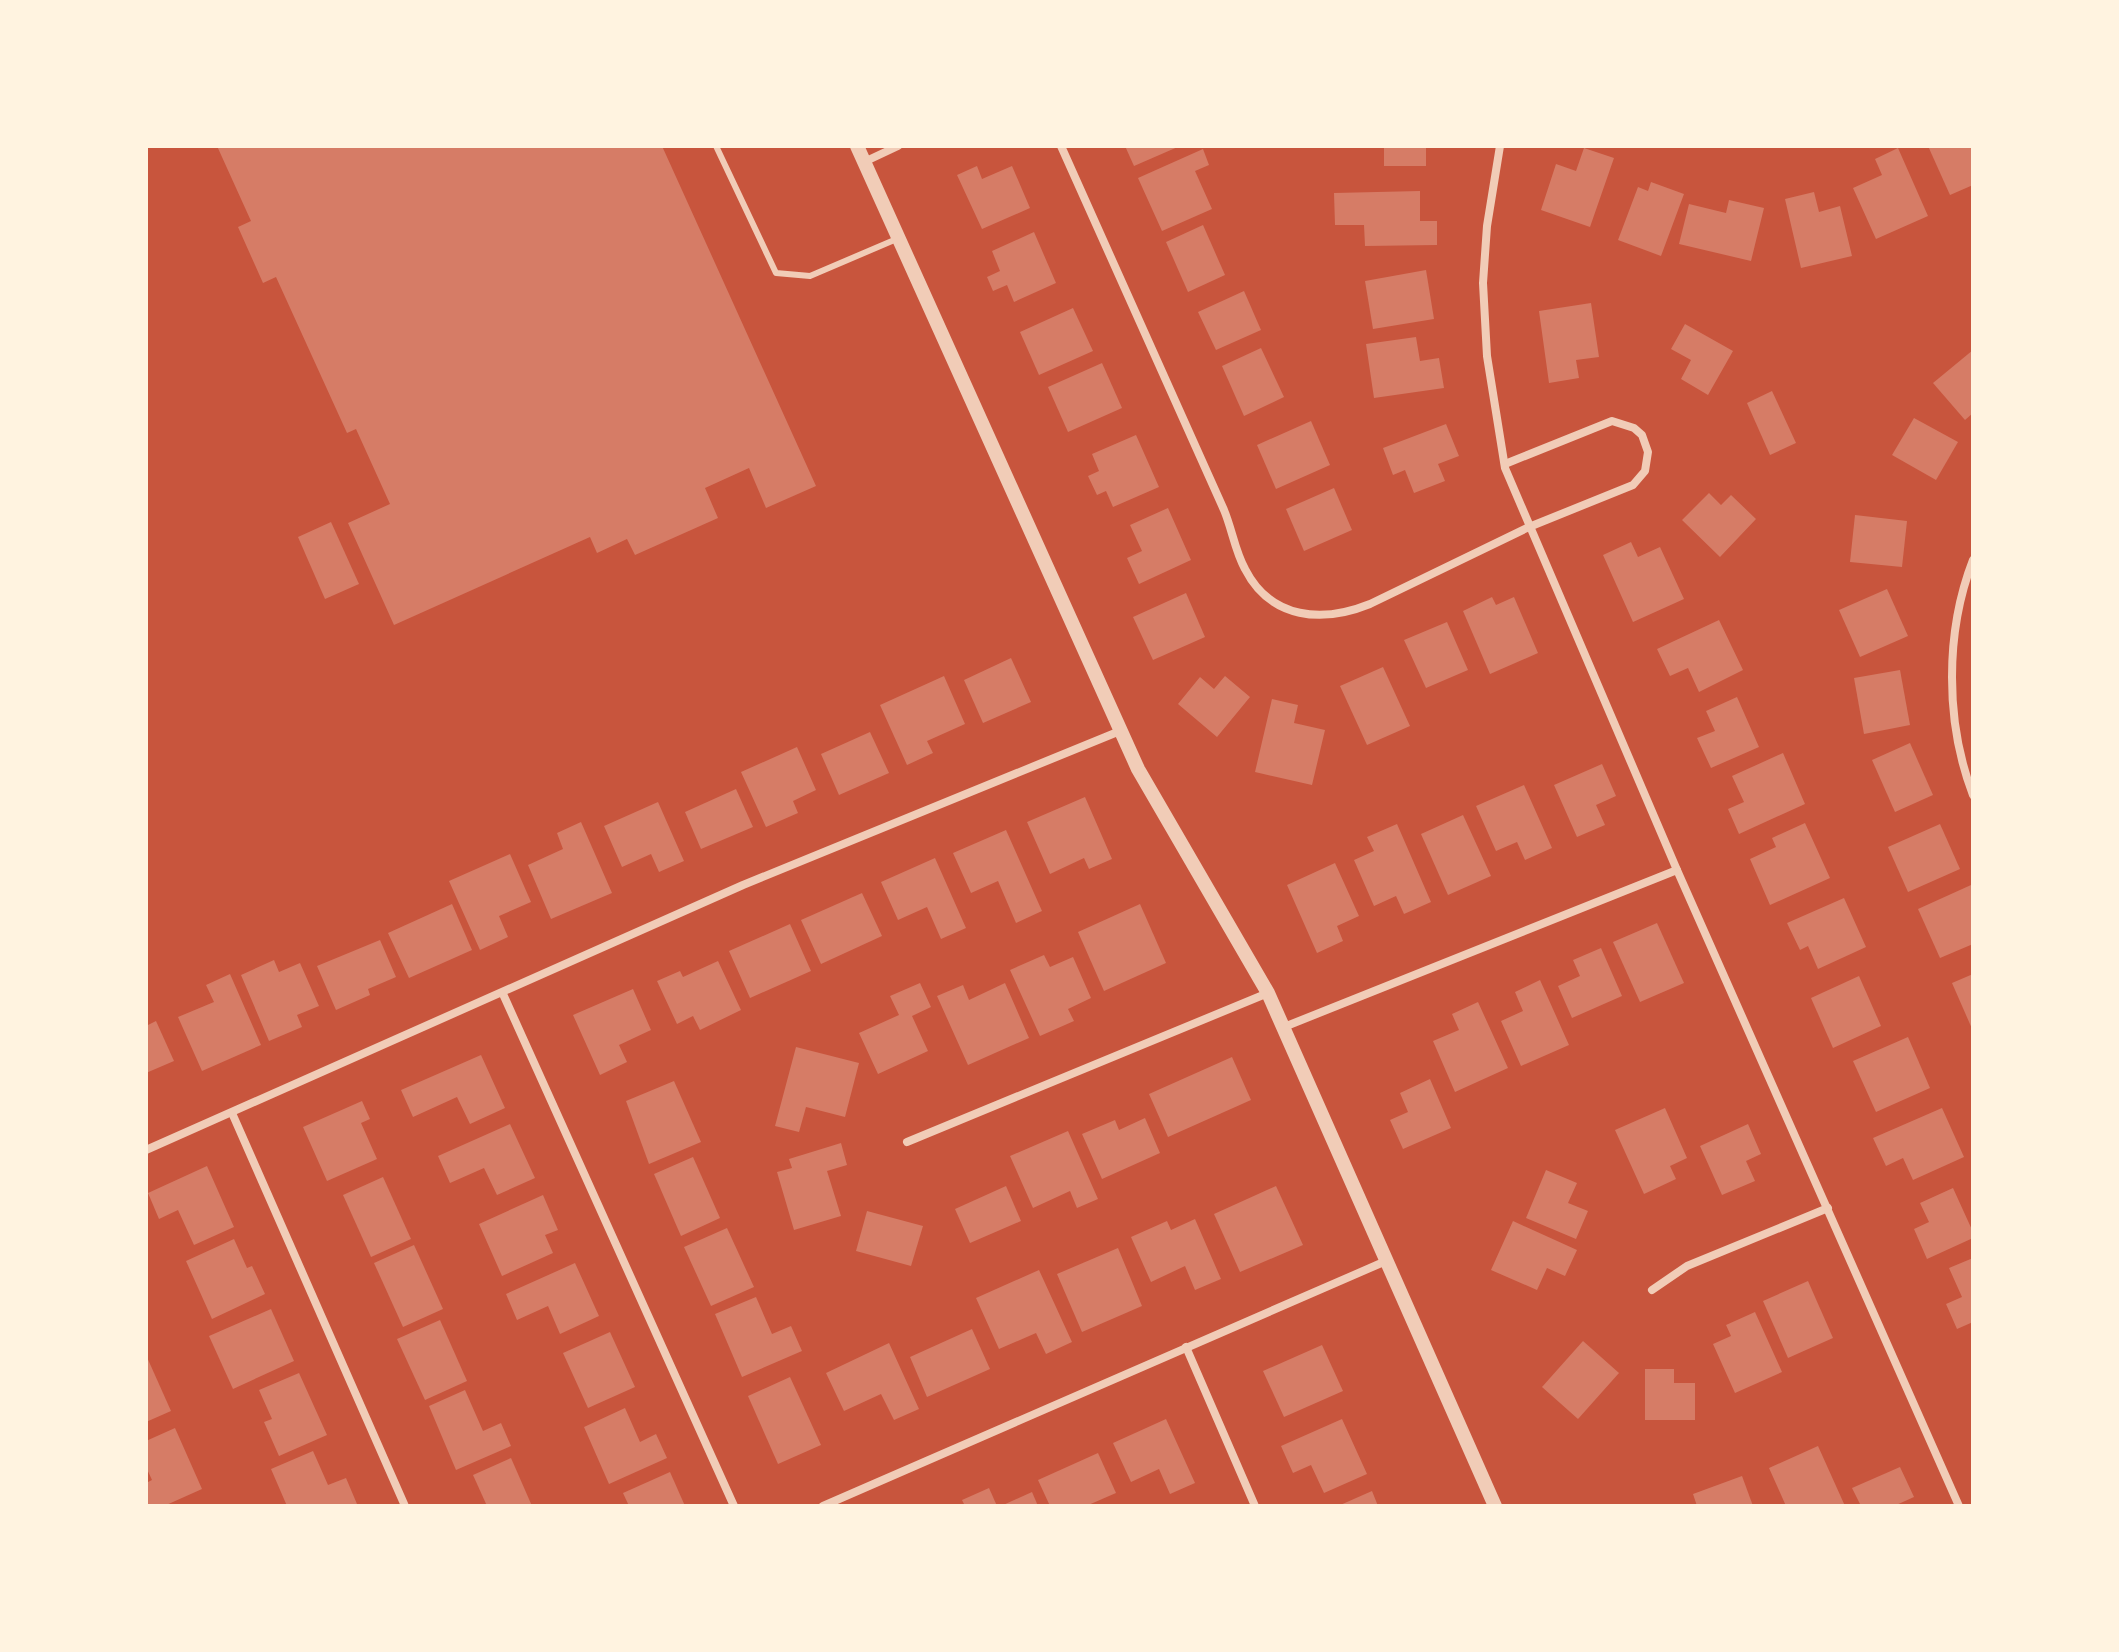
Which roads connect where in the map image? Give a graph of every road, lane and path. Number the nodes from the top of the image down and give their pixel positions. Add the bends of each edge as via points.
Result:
1 (716, 146) edge
2 (857, 146) edge
3 (898, 146) edge
4 (1061, 146) edge
5 (1500, 146) edge
6 (864, 162) junction
7 (899, 238) junction
8 (1505, 464) junction
9 (1529, 527) junction
10 (1973, 560) edge
11 (1120, 731) junction
12 (1973, 795) edge
13 (1677, 870) junction
14 (1268, 993) junction
15 (503, 994) junction
16 (1284, 1027) junction
17 (232, 1113) junction
18 (907, 1142) dead end
19 (146, 1150) edge
20 (1828, 1208) junction
21 (1386, 1261) junction
22 (1652, 1290) dead end
23 (1186, 1347) junction
24 (405, 1506) edge
25 (734, 1506) edge
26 (823, 1506) edge
27 (1255, 1506) edge
28 (1495, 1506) edge
29 (1959, 1506) edge

1 - 7 lane via 776,273 810,276
2 - 6 street
3 - 6 street
4 - 9 street via 1224,510 1246,571 1262,592 1301,613 1345,614
5 - 8 street via 1483,283 1487,356
6 - 7 street
7 - 11 street
8 - 9 street
8 - 9 street via 1612,421 1634,428 1645,441 1648,462 1633,485
9 - 13 street
10 - 12 street via 1961,591 1953,639 1955,715
11 - 14 street
11 - 15 street via 743,885
13 - 16 street
13 - 20 street
14 - 16 street
14 - 18 street
15 - 17 street
15 - 25 street
16 - 21 street
17 - 19 street
17 - 24 street
20 - 22 street via 1687,1266
20 - 29 street
21 - 23 street
21 - 28 street
23 - 26 street
23 - 27 street

